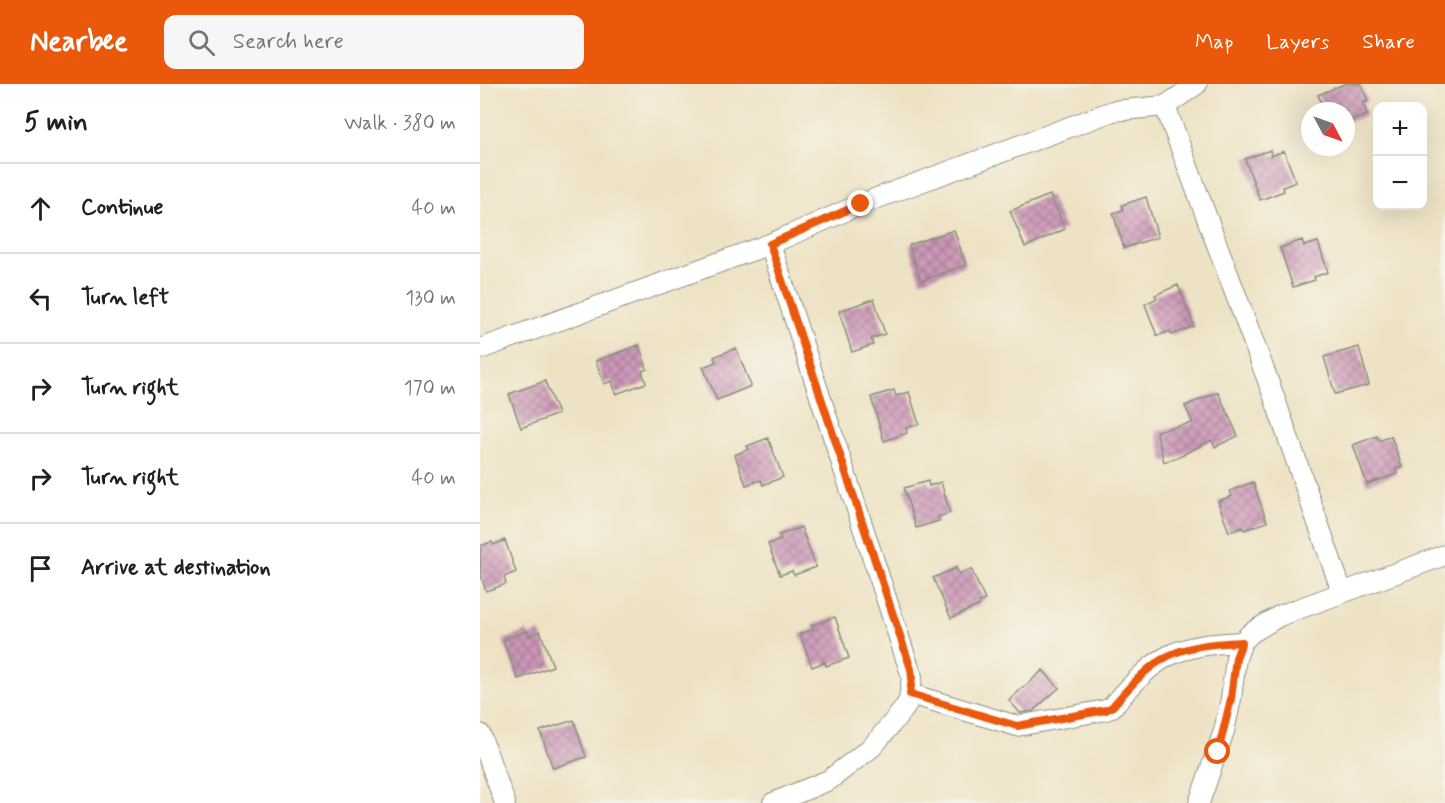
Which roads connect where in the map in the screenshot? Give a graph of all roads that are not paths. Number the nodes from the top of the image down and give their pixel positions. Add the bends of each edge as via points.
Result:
1 (1197, 84) edge
2 (1165, 106) junction
3 (770, 244) junction
4 (480, 349) edge
5 (1445, 555) edge
6 (1342, 592) junction
7 (1242, 642) junction
8 (910, 694) junction
9 (480, 734) edge
10 (505, 803) edge
11 (773, 803) edge
12 (1199, 803) edge

1 - 2 street
2 - 3 street via 1113,111 861,204
2 - 6 street
3 - 4 street
3 - 8 street via 911,669
5 - 6 street
6 - 7 street via 1279,616
7 - 8 street via 1202,645 1169,654 1153,664 1112,707 1030,725 1011,724
7 - 12 street via 1224,732
8 - 11 street via 897,720 873,747 829,780
9 - 10 street

